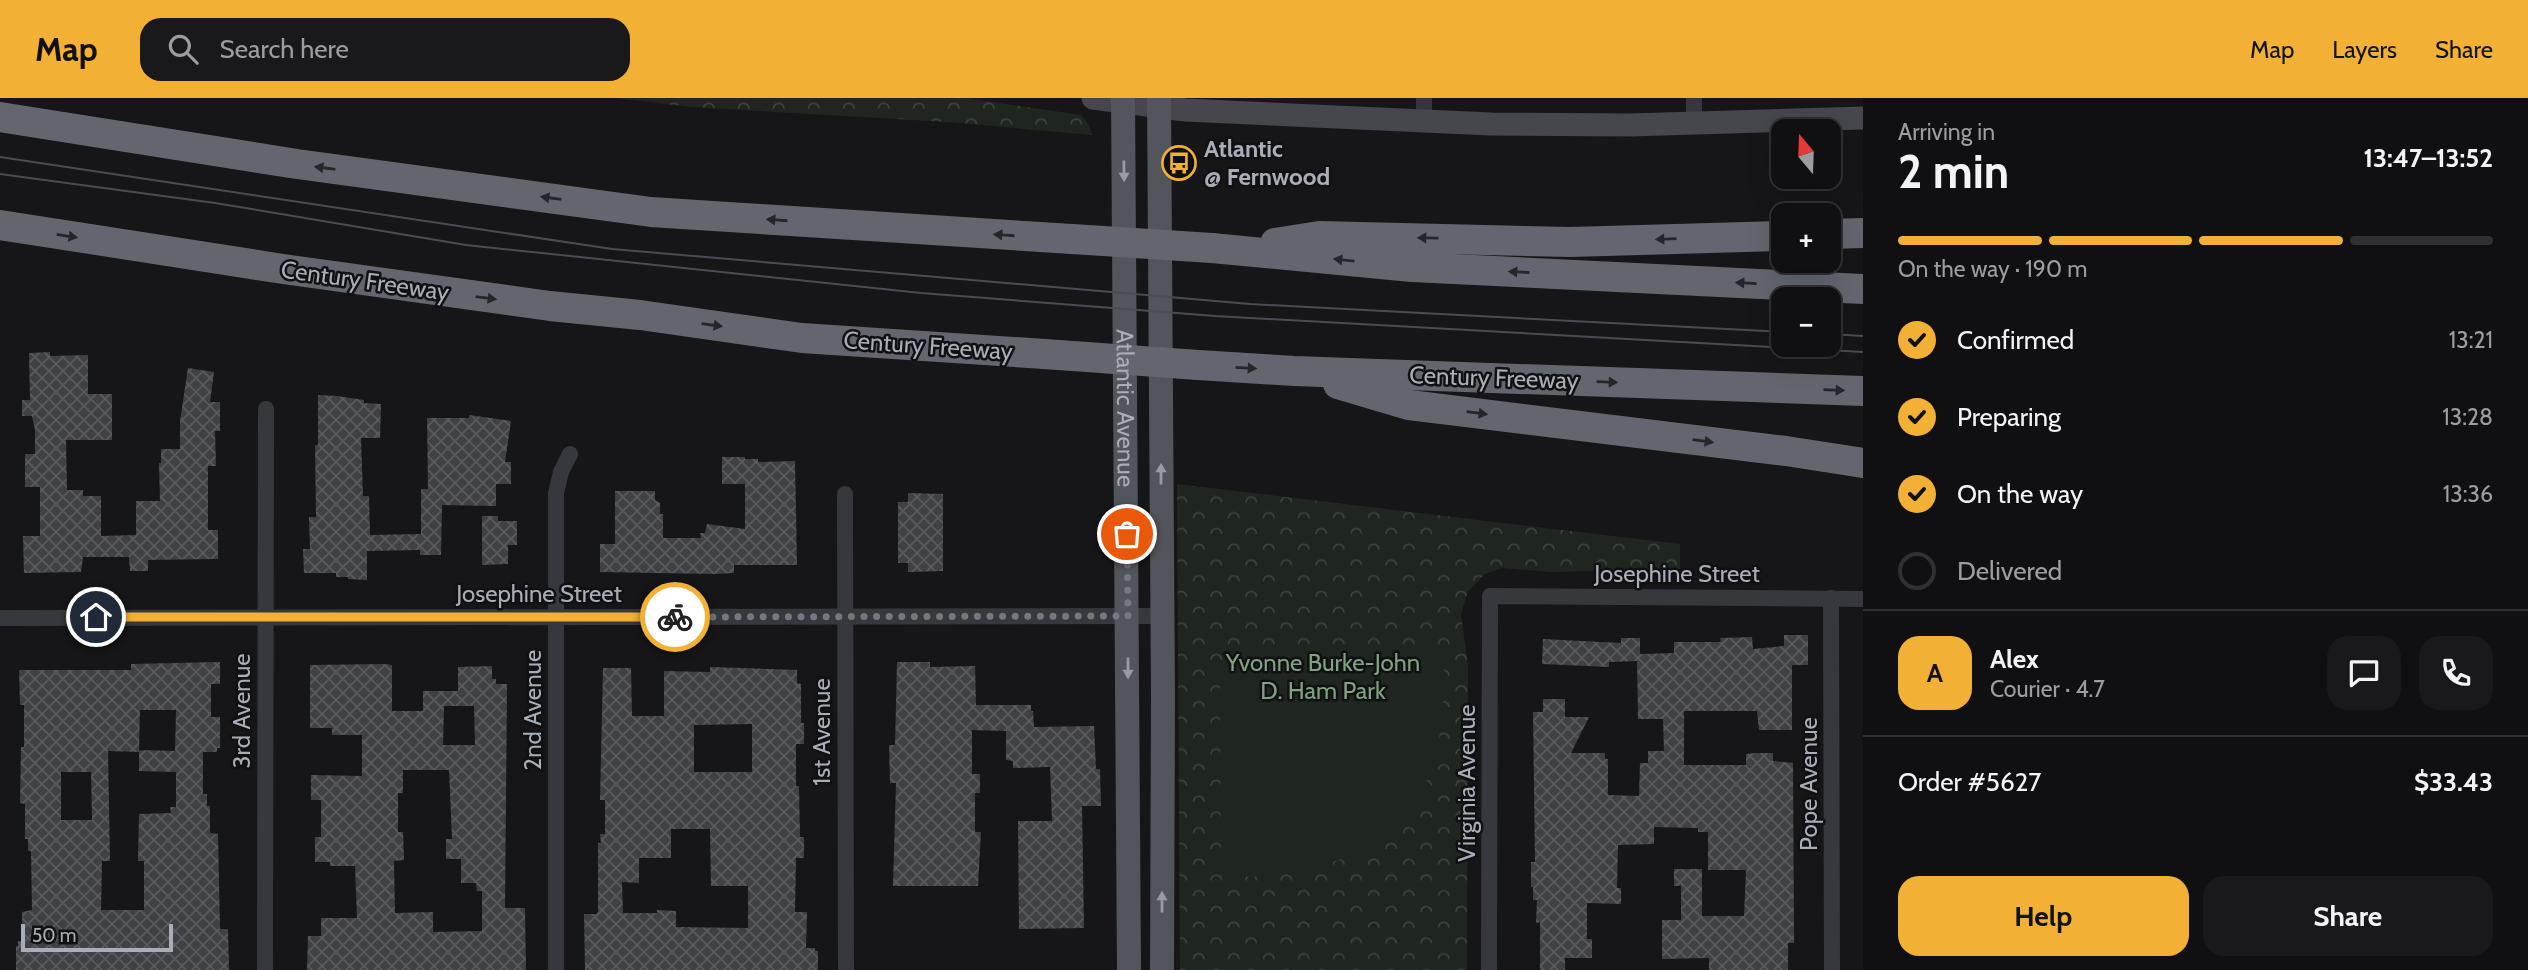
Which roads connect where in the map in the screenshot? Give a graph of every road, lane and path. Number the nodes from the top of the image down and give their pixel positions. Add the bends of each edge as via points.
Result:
1 (1093, 98) edge
2 (1424, 98) edge
3 (1694, 98) edge
4 (1123, 100) edge
5 (1159, 103) edge
6 (0, 117) edge
7 (1863, 118) edge
8 (1424, 121) junction
9 (1694, 122) junction
10 (0, 225) edge
11 (1863, 233) edge
12 (1841, 234) edge
13 (1771, 236) edge
14 (1224, 249) junction
15 (1863, 289) edge
16 (1294, 371) junction
17 (1863, 391) edge
18 (266, 409) dead end
19 (1786, 451) junction
20 (570, 454) dead end
21 (1863, 457) edge
22 (1863, 463) edge
23 (845, 494) dead end
24 (1490, 596) joint
25 (1831, 598) junction
26 (1863, 599) edge
27 (1128, 616) junction
28 (1162, 616) junction
29 (265, 617) junction
30 (556, 617) junction
31 (845, 617) junction
32 (0, 618) edge
33 (265, 970) edge
34 (555, 970) edge
35 (846, 970) edge
36 (1129, 970) edge
37 (1162, 970) edge
38 (1489, 970) edge
39 (1832, 970) edge

1 - 4 street
2 - 8 street
3 - 9 street
4 - 5 street
4 -> 27 main road, Atlantic Avenue
5 - 8 street
28 -> 5 main road, Atlantic Avenue
14 -> 6 highway, bridge via 651,212 297,164
7 - 9 street
8 - 9 street
10 -> 16 highway, Century Freeway, bridge via 447,293 802,338
11 - 12 highway
13 -> 14 highway via 1570,242 1319,236
15 -> 14 highway via 1412,267
16 -> 17 highway, Century Freeway
16 -> 19 highway via 1409,405
18 - 29 street, 3rd Avenue
19 - 21 highway
19 - 22 highway
20 - 30 street, 2nd Avenue via 556,493
23 - 31 street, 1st Avenue
24 - 25 street, Josephine Street
24 - 38 street, Virginia Avenue
25 - 26 street, Josephine Street
25 - 39 street, Pope Avenue
27 - 28 street, Josephine Street
27 - 31 street, Josephine Street
27 -> 36 main road, Atlantic Avenue
37 -> 28 main road, Atlantic Avenue
29 - 30 street, Josephine Street
29 - 32 street, Josephine Street
29 - 33 street, 3rd Avenue
30 - 31 street, Josephine Street
30 - 34 street, 2nd Avenue
31 - 35 street, 1st Avenue

